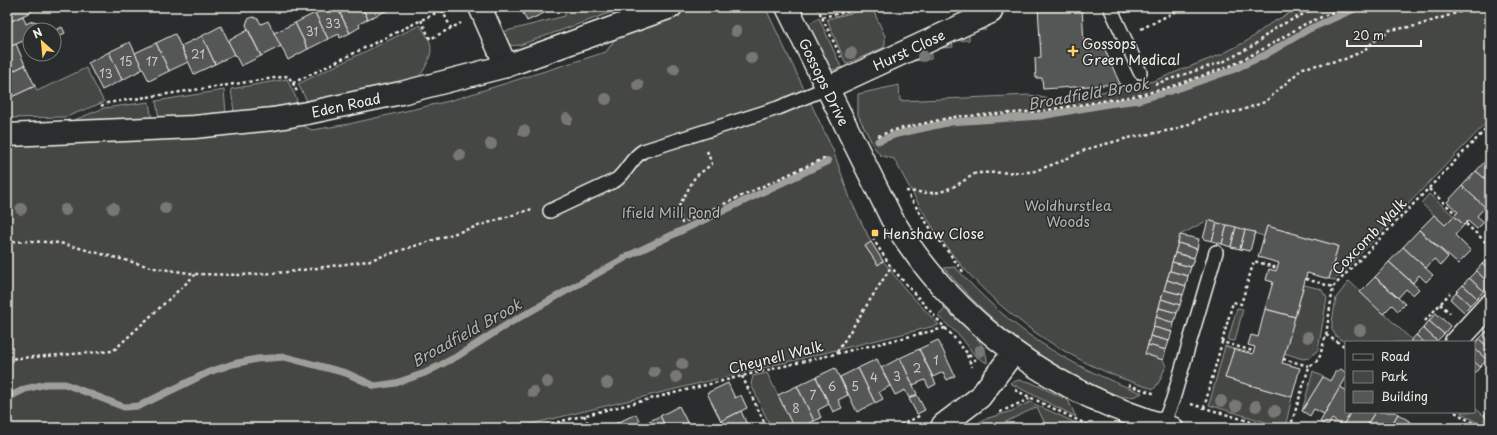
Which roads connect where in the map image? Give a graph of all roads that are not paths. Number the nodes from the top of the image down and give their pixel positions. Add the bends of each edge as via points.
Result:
1 (671, 7) edge
2 (787, 7) edge
3 (1110, 7) edge
4 (996, 9) edge
5 (481, 10) edge
6 (506, 66) junction
7 (1140, 72) dead end
8 (827, 88) junction
9 (7, 135) edge
10 (550, 211) road end
11 (1216, 252) dead end
12 (1490, 306) edge
13 (1457, 341) edge
14 (1013, 352) junction
15 (1168, 427) edge
16 (942, 428) edge

1 - 6 street, Eden Road
2 - 8 street, Gossops Drive
3 - 7 lane
4 - 8 street, Hurst Close
5 - 6 street
6 - 9 street, Eden Road via 400,93 273,119 171,128
8 - 10 lane via 778,108 643,151 636,155 623,175 616,180
8 - 14 street, Gossops Drive via 892,219 924,266 978,324
11 - 15 lane via 1173,399
12 - 13 street
14 - 15 street, Gossops Drive via 1050,377 1079,392 1113,408
14 - 16 street via 980,397

